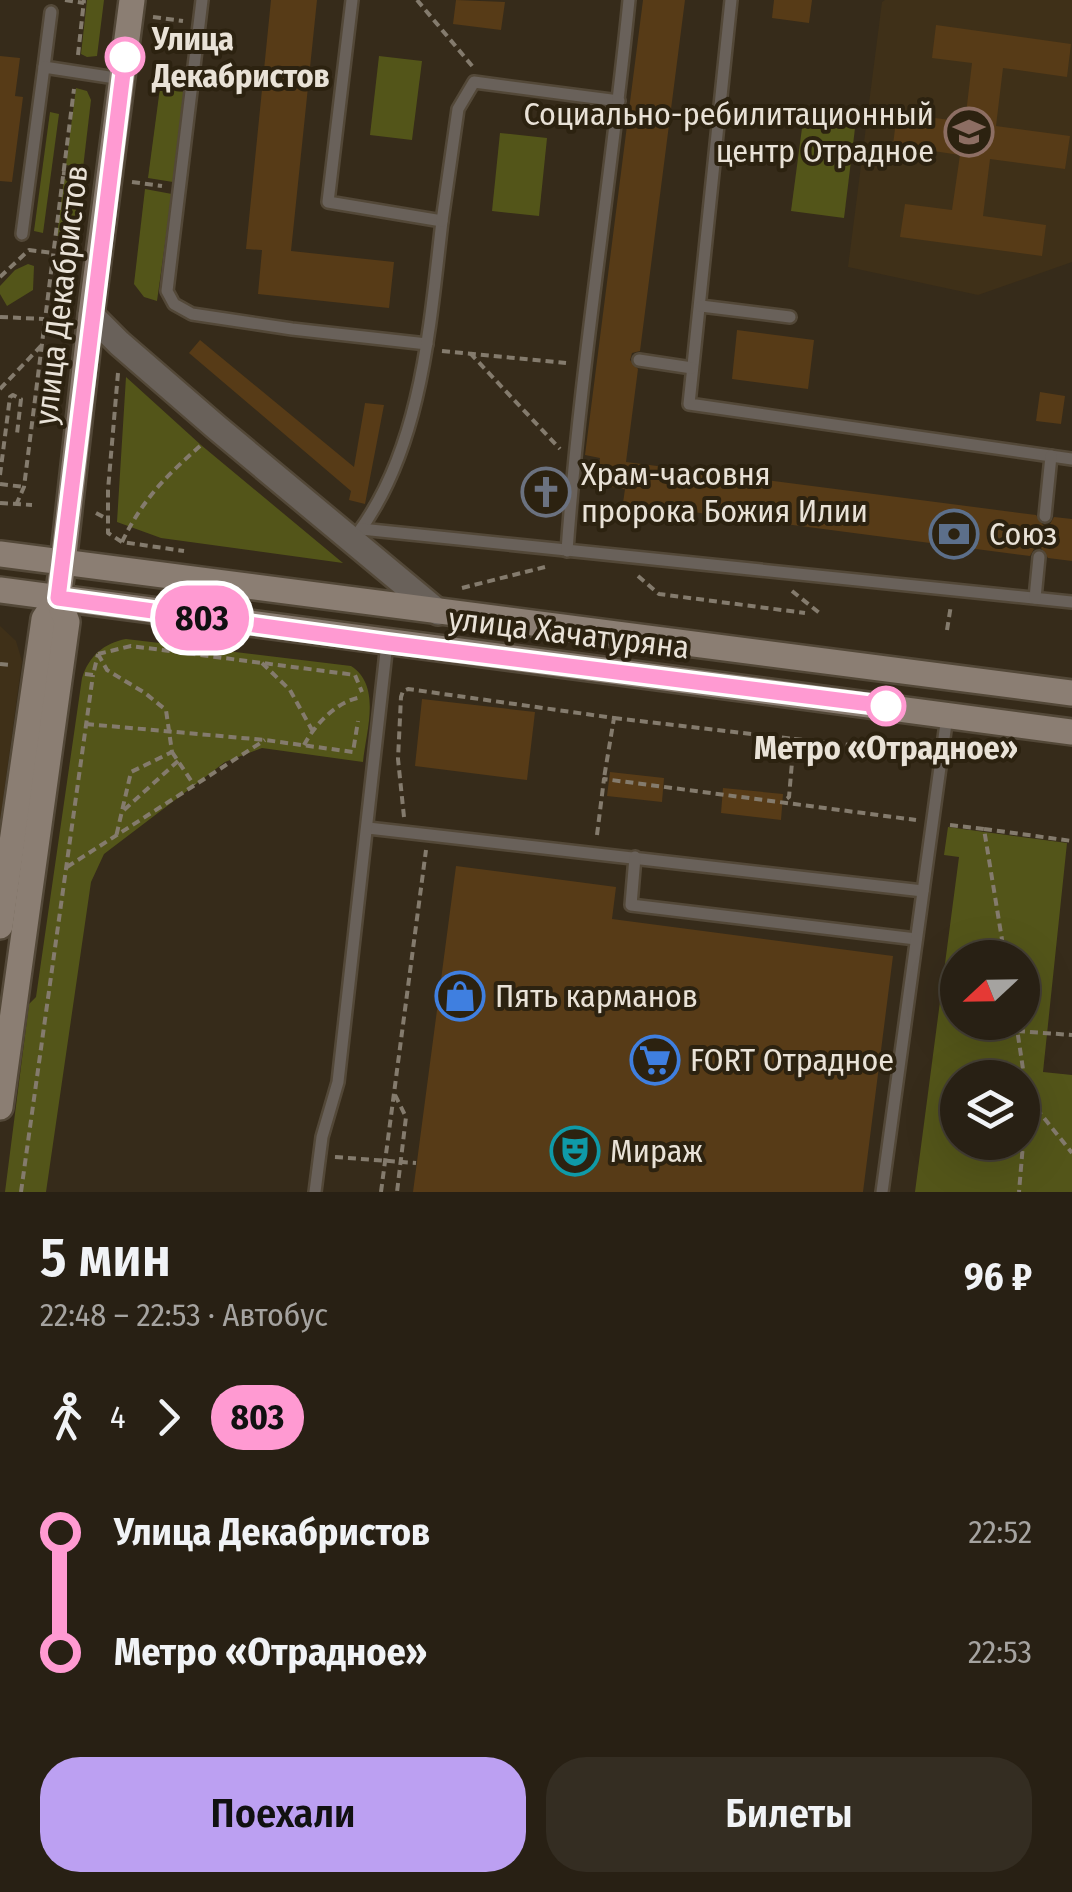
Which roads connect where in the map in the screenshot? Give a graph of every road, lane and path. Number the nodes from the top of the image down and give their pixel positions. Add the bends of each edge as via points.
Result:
1 (65, 0) edge
2 (132, 0) edge
3 (202, 0) edge
4 (352, 0) edge
5 (417, 0) edge
6 (628, 0) edge
7 (731, 0) edge
8 (84, 1) edge
9 (51, 12) dead end
10 (153, 17) dead end
11 (199, 23) junction
12 (44, 67) junction
13 (76, 72) junction
14 (122, 80) junction
15 (489, 86) junction
16 (619, 101) junction
17 (62, 173) junction
18 (86, 176) dead end
19 (132, 182) dead end
20 (178, 188) junction
21 (442, 221) junction
22 (22, 234) dead end
23 (52, 253) junction
24 (0, 276) edge
25 (701, 306) junction
26 (91, 315) junction
27 (0, 316) edge
28 (790, 318) dead end
29 (44, 319) junction
30 (41, 346) junction
31 (427, 347) junction
32 (470, 353) junction
33 (590, 357) junction
34 (639, 360) dead end
35 (118, 366) dead end
36 (692, 368) junction
37 (0, 390) edge
38 (17, 434) dead end
39 (201, 445) dead end
40 (1051, 456) junction
41 (1072, 459) edge
42 (573, 463) junction
43 (0, 475) edge
44 (0, 484) edge
45 (24, 487) junction
46 (0, 503) edge
47 (32, 504) dead end
48 (16, 505) junction
49 (96, 513) dead end
50 (1044, 516) dead end
51 (107, 518) junction
52 (356, 535) junction
53 (113, 538) junction
54 (122, 542) junction
55 (111, 545) dead end
56 (184, 551) dead end
57 (567, 551) junction
58 (0, 554) edge
59 (1039, 557) dead end
60 (63, 563) junction
61 (554, 565) dead end
62 (0, 590) edge
63 (952, 590) junction
64 (659, 594) dead end
65 (58, 598) junction
66 (1034, 598) junction
67 (445, 602) junction
68 (1072, 602) edge
69 (805, 614) dead end
70 (947, 630) dead end
71 (387, 643) junction
72 (98, 654) junction
73 (259, 662) junction
74 (83, 674) dead end
75 (93, 676) junction
76 (1072, 694) edge
77 (947, 714) junction
78 (614, 718) junction
79 (86, 724) junction
80 (312, 730) junction
81 (170, 732) junction
82 (1072, 732) edge
83 (794, 739) junction
84 (266, 740) junction
85 (304, 744) junction
86 (172, 752) junction
87 (354, 752) dead end
88 (932, 754) dead end
89 (178, 761) junction
90 (604, 780) junction
91 (195, 787) junction
92 (124, 810) junction
93 (368, 828) junction
94 (984, 829) dead end
95 (406, 832) junction
96 (116, 837) junction
97 (597, 837) dead end
98 (1072, 841) edge
99 (634, 857) junction
100 (65, 868) junction
101 (923, 891) junction
102 (0, 926) edge
103 (916, 939) junction
104 (1040, 1033) edge
105 (1072, 1035) edge
106 (394, 1093) junction
107 (0, 1107) edge
108 (1040, 1113) edge
109 (1072, 1154) edge
110 (320, 1156) junction
111 (385, 1160) junction
112 (1022, 1160) edge
113 (401, 1162) junction
114 (416, 1164) dead end
115 (21, 1192) edge
116 (316, 1192) edge
117 (381, 1192) edge
118 (397, 1192) edge
119 (882, 1192) edge
120 (1019, 1192) edge

1 - 8 path
2 - 14 main road, улица Декабристов
3 - 11 lane
4 - 21 lane via 328,202
5 - 15 path
6 - 16 lane
7 - 25 lane
8 - 13 path
9 - 12 lane
10 - 11 path
11 - 20 lane
12 - 13 lane
12 - 22 lane
13 - 14 lane
13 - 17 path
14 - 26 main road, улица Декабристов
15 - 16 lane
15 - 21 lane via 474,82 458,109
16 - 33 lane
17 - 18 path
17 - 23 path
19 - 20 path
20 - 31 lane via 167,291 182,309
21 - 31 lane
23 - 24 path via 29,250
23 - 29 path
25 - 28 lane
25 - 36 lane
26 - 52 street
26 - 60 main road, улица Декабристов
27 - 29 path
29 - 30 path
30 - 37 path
30 - 45 path
31 - 32 path
31 - 52 lane via 392,477
32 - 33 path
32 - 42 path
33 - 42 lane
34 - 36 lane
35 - 51 path
36 - 40 lane via 688,404
38 - 43 path via 21,399 13,394
39 - 54 path via 158,484
40 - 41 lane
40 - 50 lane
42 - 57 lane
44 - 45 path
45 - 48 path
46 - 48 path
47 - 48 path
49 - 51 path
51 - 53 path
52 - 57 lane
52 - 67 street
53 - 54 path
53 - 55 path
54 - 56 path
57 - 63 lane
58 - 60 main road, улица Хачатуряна
59 - 66 lane
60 - 65 main road, улица Декабристов
60 - 67 main road, улица Хачатуряна
61 - 67 path
62 - 65 main road, улица Хачатуряна
63 - 66 lane
63 - 70 path
64 - 69 path
65 - 71 main road, улица Хачатуряна
65 - 102 main road, улица Декабристов via 44,619
65 - 107 main road, улица Декабристов via 67,622
66 - 68 lane
67 - 76 main road, улица Хачатуряна
71 - 77 main road, улица Хачатуряна
71 - 93 lane
72 - 73 path via 131,646
72 - 75 path
72 - 81 path via 106,670 166,710
73 - 80 path via 290,690
73 - 80 path via 355,675 362,698 345,702
74 - 75 path
75 - 79 path
77 - 82 main road, улица Хачатуряна
77 - 101 lane
78 - 83 path
78 - 90 path
78 - 95 path via 403,691 398,759
79 - 81 path
79 - 100 path
80 - 85 path
81 - 84 path
81 - 86 path
83 - 88 path
83 - 90 path via 789,797 783,802
84 - 85 path
84 - 91 path
85 - 87 path
86 - 89 path
86 - 92 path via 131,772
89 - 91 path
89 - 92 path
90 - 97 path
91 - 96 path
92 - 96 path
93 - 95 lane
93 - 110 lane via 338,1082
94 - 98 path
95 - 99 lane
95 - 106 path via 406,842 426,844
96 - 100 path
99 - 101 lane
99 - 103 lane via 630,905
100 - 115 path
101 - 103 lane
103 - 119 lane
104 - 105 path
106 - 111 path
106 - 113 path via 406,1117
108 - 109 path
110 - 111 path
110 - 116 lane
111 - 113 path
111 - 117 path
112 - 120 path
113 - 114 path
113 - 118 path

